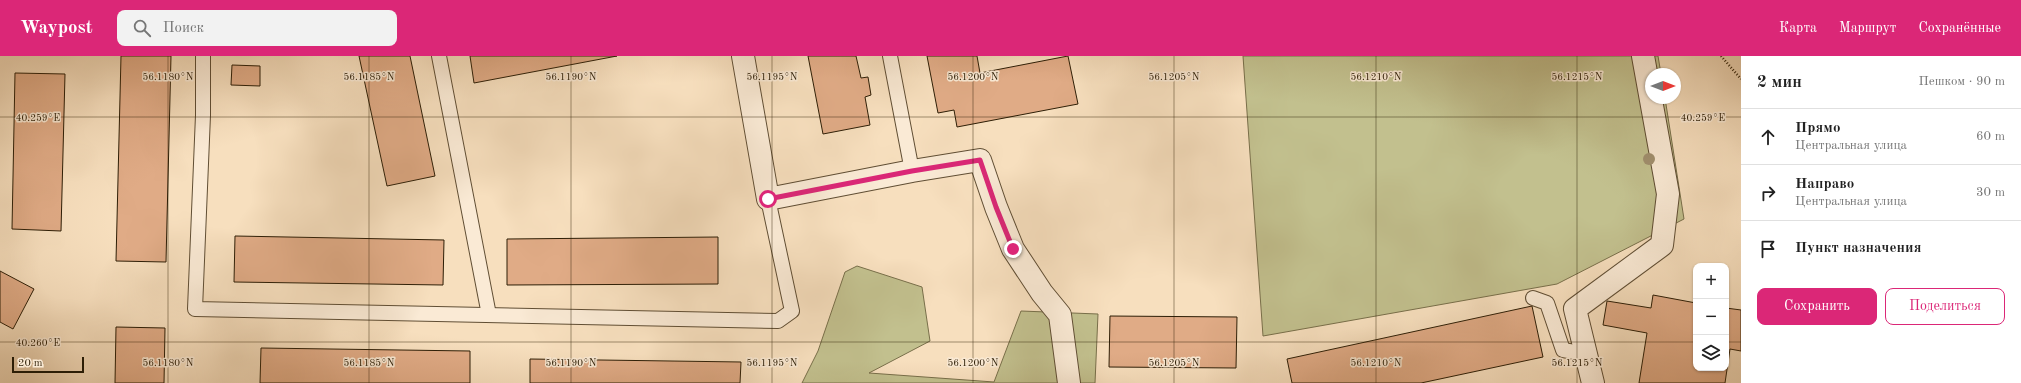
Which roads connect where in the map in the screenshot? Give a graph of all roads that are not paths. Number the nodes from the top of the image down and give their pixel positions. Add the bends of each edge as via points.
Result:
1 (203, 56) edge
2 (439, 56) edge
3 (742, 56) edge
4 (890, 56) edge
5 (1643, 56) edge
6 (912, 171) junction
7 (768, 199) junction
8 (1533, 298) dead end
9 (489, 315) junction
10 (1586, 354) junction
11 (1069, 383) edge
12 (1593, 383) edge

1 - 9 lane via 195,309
2 - 9 lane
3 - 7 street
4 - 6 lane
5 - 10 street via 1668,194 1662,245 1575,309
6 - 7 street
6 - 11 street via 980,160 1013,249 1060,315
7 - 9 lane via 792,311 778,321
8 - 10 lane via 1547,304 1563,350
10 - 12 street

